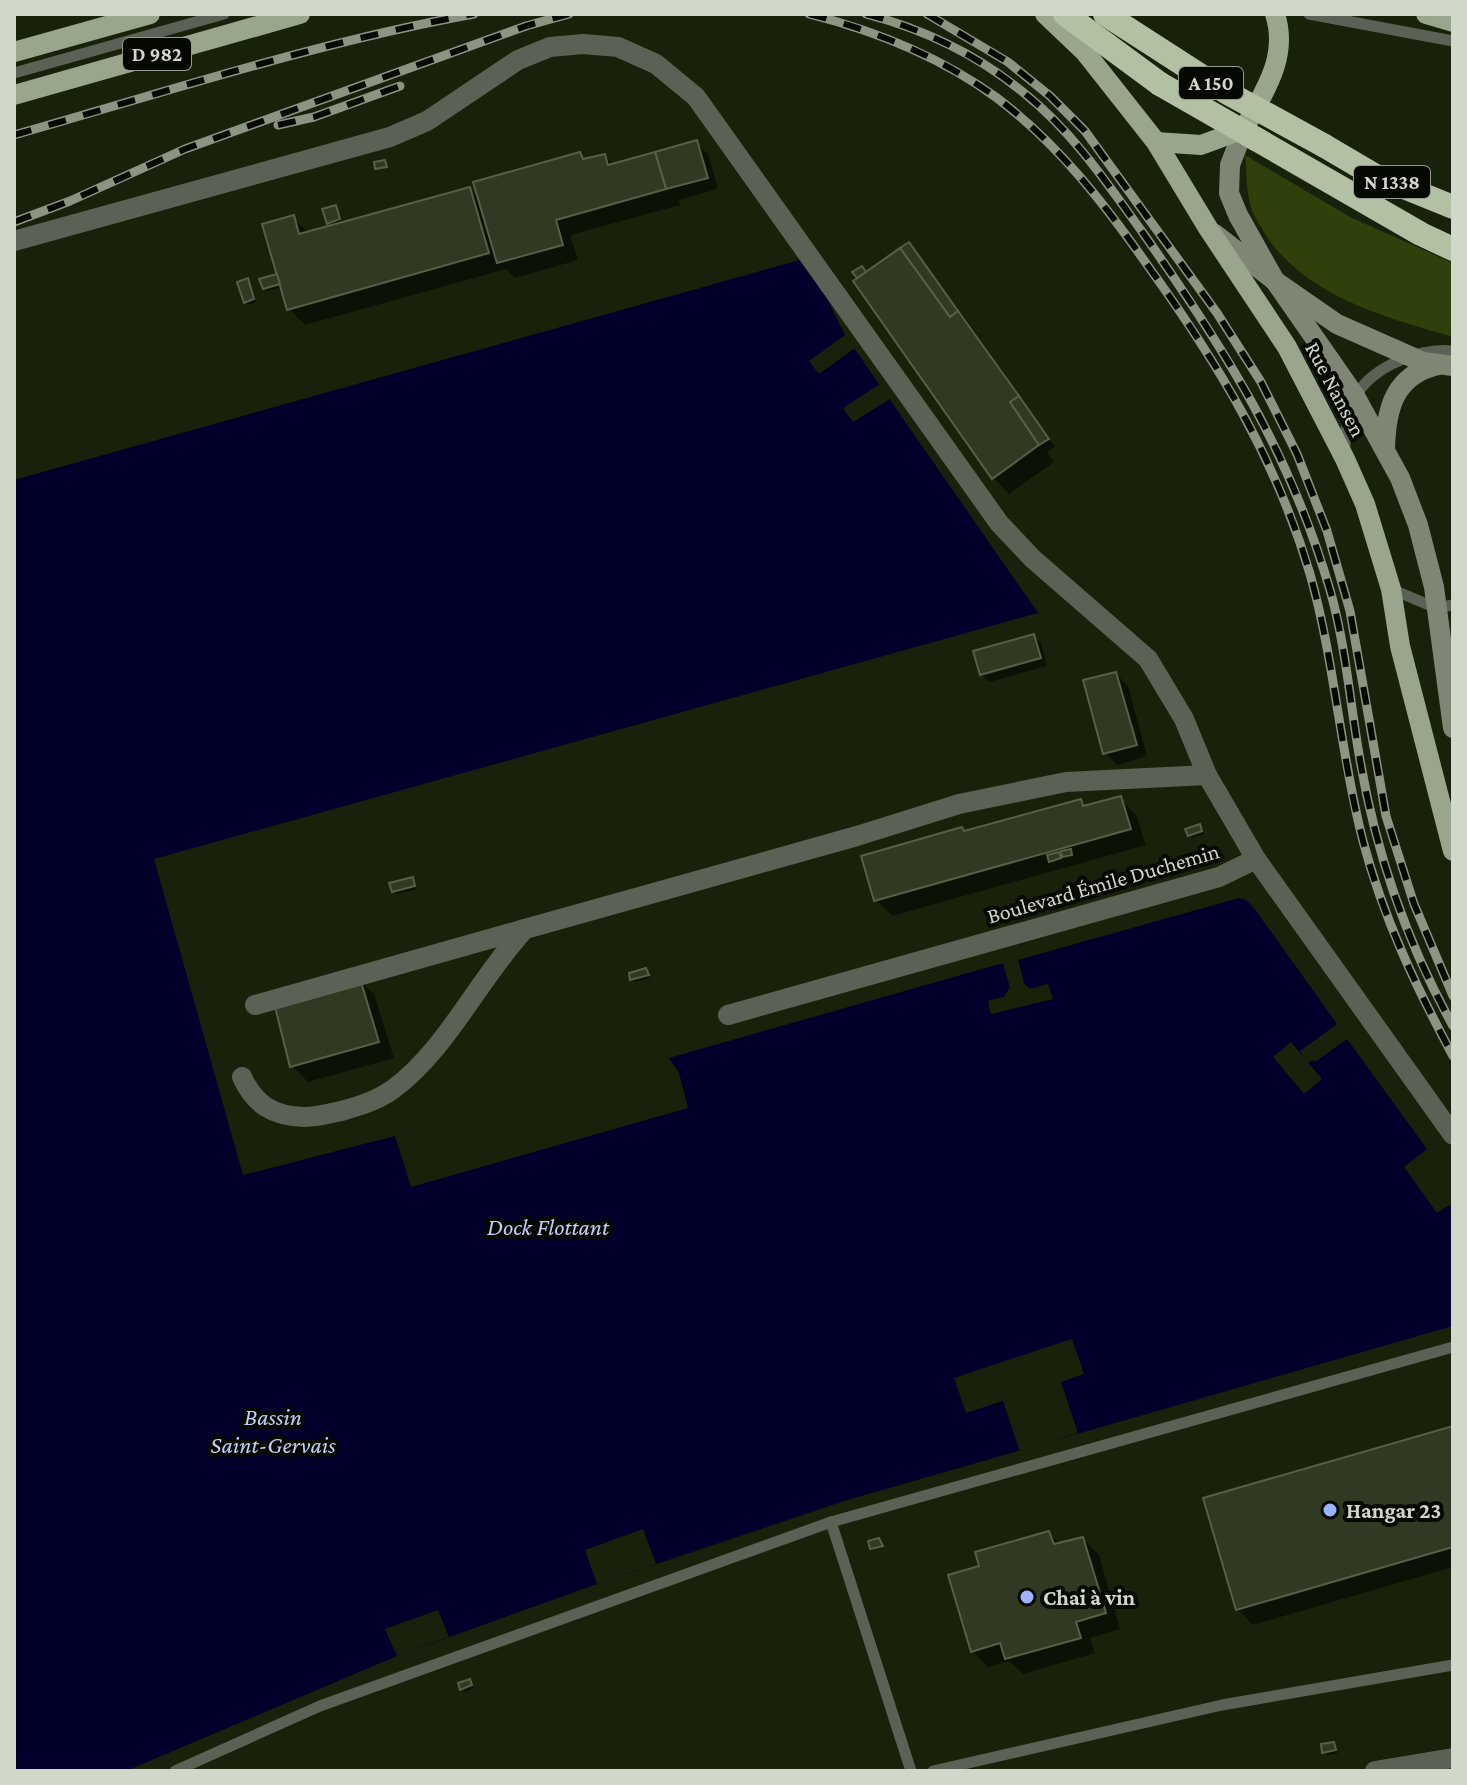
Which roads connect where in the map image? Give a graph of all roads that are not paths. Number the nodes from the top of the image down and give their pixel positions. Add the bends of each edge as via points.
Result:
1 (150, 14) edge
2 (224, 14) edge
3 (300, 14) edge
4 (1045, 14) edge
5 (1065, 14) edge
6 (1105, 14) edge
7 (1275, 14) edge
8 (1309, 14) edge
9 (1426, 14) edge
10 (1453, 22) edge
11 (1453, 41) edge
12 (14, 52) edge
13 (14, 73) edge
14 (14, 95) edge
15 (1250, 134) junction
16 (1156, 142) junction
17 (1329, 148) junction
18 (1325, 177) junction
19 (1453, 198) edge
20 (1453, 207) edge
21 (1208, 228) junction
22 (1453, 232) edge
23 (14, 241) edge
24 (1453, 249) edge
25 (1275, 281) junction
26 (1409, 356) junction
27 (1448, 361) edge
28 (1355, 396) junction
29 (1385, 449) junction
30 (1345, 459) junction
31 (1391, 589) junction
32 (1445, 606) edge
33 (1453, 728) edge
34 (1207, 775) junction
35 (1453, 851) edge
36 (1256, 859) junction
37 (525, 929) junction
38 (255, 1005) dead end
39 (728, 1015) dead end
40 (242, 1077) dead end
41 (1453, 1135) edge
42 (1453, 1347) edge
43 (831, 1522) junction
44 (1453, 1665) edge
45 (1453, 1758) edge
46 (175, 1771) edge
47 (911, 1771) edge
48 (933, 1771) edge
49 (1375, 1771) edge

1 - 12 main road, D 982
2 - 13 lane
3 - 14 main road, D 982
4 - 16 main road, Rue Nansen via 1085,52
5 - 15 highway, A 150, bridge via 1160,84
6 - 17 highway, A 150, bridge via 1226,92
7 - 15 main road via 1280,53
8 - 11 lane
9 - 10 main road
15 - 16 main road via 1201,145
15 - 18 highway, A 150
15 - 25 main road, Rue Nansen via 1230,165 1229,193
16 - 21 main road, Rue Nansen
17 - 19 highway, A 150
17 - 20 highway, N 1338 via 1374,175
18 - 22 highway, A 150
18 - 24 highway
21 - 25 main road
21 - 30 main road, Rue Nansen via 1287,347
23 - 34 street via 390,137 427,121 518,60 550,47 618,47 656,64 696,97 999,523 1148,659 1184,719
25 - 26 main road via 1337,324
25 - 28 main road, Rue Nansen
26 - 27 main road
26 - 28 lane
27 - 29 main road via 1416,373 1397,393 1386,418
28 - 29 main road, Rue Nansen
28 - 30 lane
29 - 32 main road, Rue Nansen
30 - 31 main road, Rue Nansen
31 - 32 lane
31 - 35 main road, Rue Nansen via 1400,646
32 - 33 main road, Rue Nansen
34 - 36 street
34 - 37 street via 1066,782 959,804
36 - 39 street, Boulevard Émile Duchemin via 1219,877
36 - 41 street
37 - 38 street
37 - 40 street via 441,1039 392,1090 370,1102 315,1117 284,1116 261,1105
42 - 43 lane
43 - 46 lane via 320,1706
43 - 47 lane
44 - 48 lane via 1222,1705
45 - 49 street

